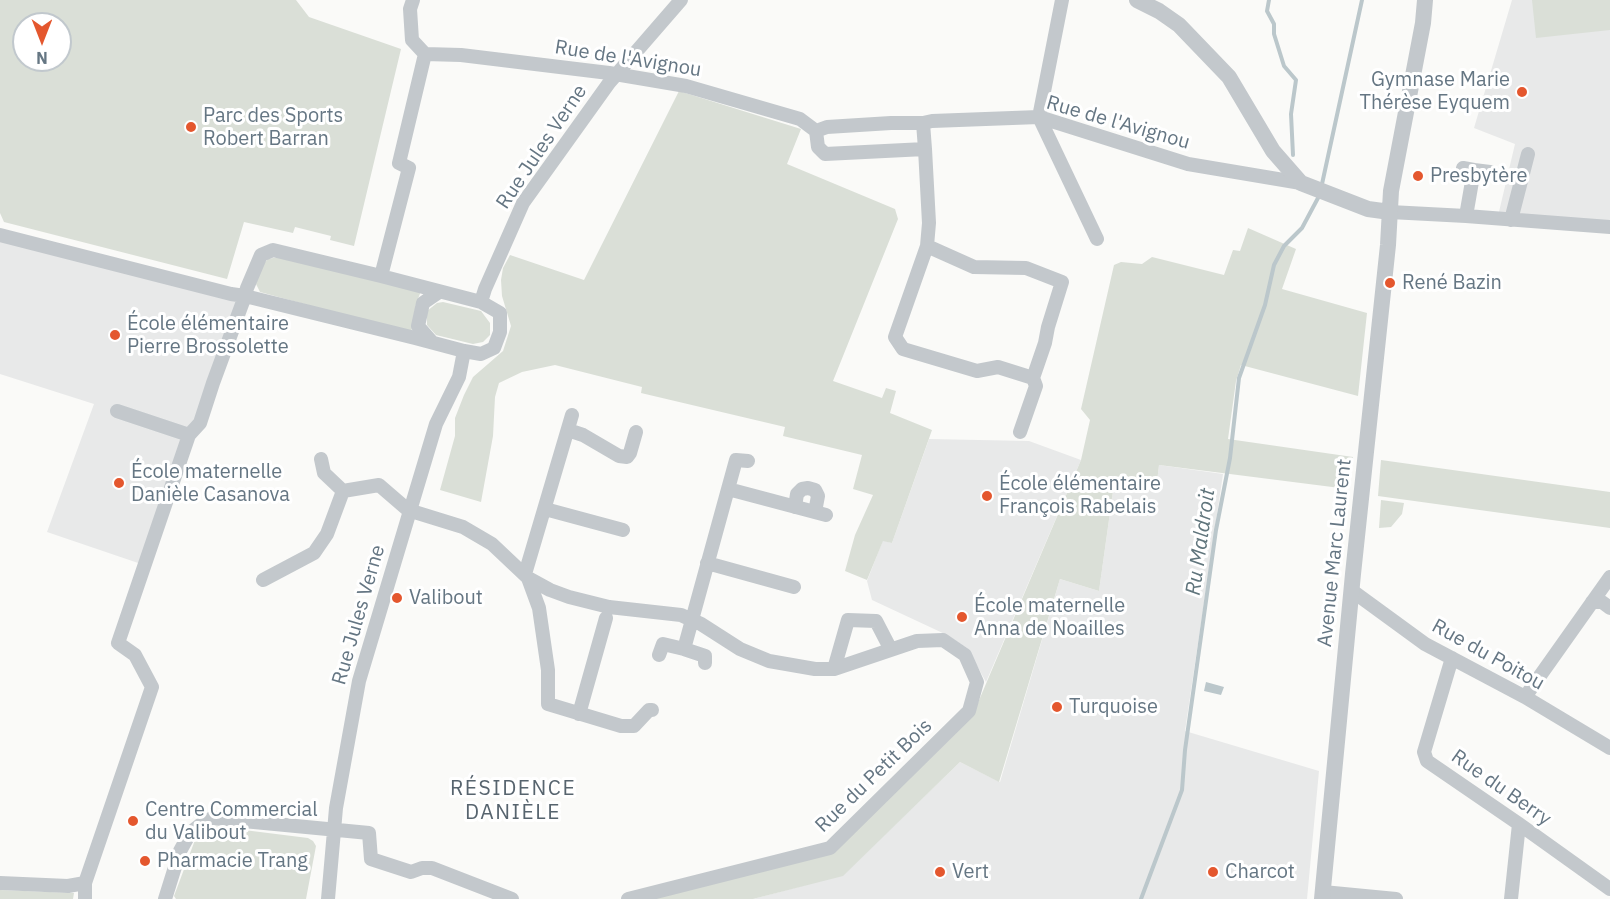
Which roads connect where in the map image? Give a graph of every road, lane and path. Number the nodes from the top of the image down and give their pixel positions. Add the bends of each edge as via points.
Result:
1 (413, 0) edge
2 (681, 0) edge
3 (1062, 0) edge
4 (1137, 0) edge
5 (1425, 0) edge
6 (425, 54) junction
7 (617, 74) junction
8 (1039, 117) junction
9 (923, 123) junction
10 (816, 131) junction
11 (925, 149) junction
12 (1528, 154) dead end
13 (1490, 172) dead end
14 (1301, 183) junction
15 (1390, 212) junction
16 (1467, 216) junction
17 (1511, 220) junction
18 (1610, 227) edge
19 (0, 235) edge
20 (1097, 239) dead end
21 (927, 246) junction
22 (381, 276) junction
23 (438, 292) junction
24 (245, 296) junction
25 (481, 302) junction
26 (433, 342) junction
27 (464, 351) junction
28 (1033, 378) junction
29 (117, 411) dead end
30 (572, 415) dead end
31 (568, 430) junction
32 (636, 432) dead end
33 (1020, 432) dead end
34 (189, 435) junction
35 (627, 457) junction
36 (321, 459) dead end
37 (748, 461) dead end
38 (639, 465) dead end
39 (728, 489) junction
40 (343, 491) junction
41 (795, 507) junction
42 (545, 508) junction
43 (408, 510) junction
44 (623, 530) dead end
45 (707, 563) junction
46 (527, 576) junction
47 (1610, 577) edge
48 (263, 580) dead end
49 (794, 587) dead end
50 (550, 590) junction
51 (1351, 590) junction
52 (1592, 602) junction
53 (539, 608) junction
54 (1610, 608) edge
55 (606, 618) dead end
56 (691, 620) junction
57 (890, 648) junction
58 (684, 649) junction
59 (659, 655) dead end
60 (1452, 658) junction
61 (705, 663) dead end
62 (834, 669) junction
63 (1525, 697) junction
64 (652, 710) dead end
65 (579, 714) junction
66 (1610, 748) edge
67 (1520, 824) junction
68 (334, 831) junction
69 (0, 883) edge
70 (85, 883) junction
71 (1610, 889) edge
72 (166, 896) edge
73 (1322, 896) edge
74 (328, 898) edge
75 (85, 899) edge
76 (512, 899) edge
77 (628, 899) edge
78 (1396, 899) edge
79 (1511, 899) edge

1 - 6 street via 412,40
2 - 7 street, Rue Jules Verne
3 - 8 street
4 - 14 street via 1179,25 1229,77 1273,151
5 - 15 street, Avenue Marc Laurent
6 - 7 street, Rue de l'Avignou
6 - 22 street via 399,163 410,168
7 - 10 street, Rue de l'Avignou via 686,86 747,103 800,119
7 - 25 street, Rue Jules Verne via 523,203
8 - 9 street, Rue de l'Avignou
8 - 14 street, Rue de l'Avignou via 1188,164
8 - 20 street
9 - 10 street, Rue de l'Avignou via 856,124
9 - 11 street
10 - 11 street via 818,147 825,154
11 - 21 street
12 - 17 street
13 - 16 street via 1469,169
14 - 15 street via 1368,209
15 - 16 street
15 - 51 street, Avenue Marc Laurent
16 - 17 street
17 - 18 street
19 - 24 street
21 - 28 street via 974,267 1026,268 1062,282
21 - 28 street via 895,337 903,349 977,370 998,367
22 - 23 street
22 - 24 street via 273,250 261,255
23 - 25 street
23 - 26 street via 423,303 418,326
24 - 26 street
24 - 34 street via 200,423
25 - 27 street via 500,313 500,332 494,348 481,354
26 - 27 street
27 - 43 street, Rue Jules Verne via 459,377 438,418
28 - 33 street via 1036,386
29 - 34 street
30 - 31 street
31 - 35 street
31 - 42 street
32 - 35 street
34 - 70 street via 118,643 135,655 152,687
35 - 38 street
36 - 40 street via 324,473
37 - 39 street via 736,460
39 - 41 street
39 - 45 street
40 - 43 street via 380,485
40 - 48 street via 327,534 314,553
41 - 41 street via 820,514 818,496 808,488 797,494
42 - 44 street
42 - 46 street
43 - 46 street, Rue du Petit Bois via 463,527 492,544
43 - 68 street, Rue Jules Verne via 358,681
45 - 49 street
45 - 56 street
46 - 50 street, Rue du Petit Bois
46 - 53 street
47 - 52 street
50 - 53 street
50 - 56 street, Rue du Petit Bois via 609,607 681,615
51 - 60 street, Rue du Poitou via 1425,644
51 - 73 street, Avenue Marc Laurent
52 - 54 street via 1602,602
52 - 63 street
53 - 65 street via 548,670 548,704
55 - 65 street
56 - 58 street
56 - 62 street, Rue du Petit Bois via 769,662
57 - 62 street, Rue du Petit Bois
57 - 62 street via 876,621 848,620
57 - 77 street, Rue du Petit Bois via 943,640 965,655 977,681 969,711 830,848
58 - 59 street via 663,644
58 - 61 street via 705,656
60 - 63 street, Rue du Poitou
60 - 67 street, Rue du Berry via 1424,752 1427,761
63 - 66 street, Rue du Poitou
64 - 65 street via 634,726
67 - 71 street, Rue du Berry
67 - 79 street
68 - 72 street via 212,818 190,833
68 - 74 street, Rue Jules Verne
68 - 76 street via 369,833 371,859 411,872 432,868
69 - 70 street
70 - 75 street
73 - 78 street

